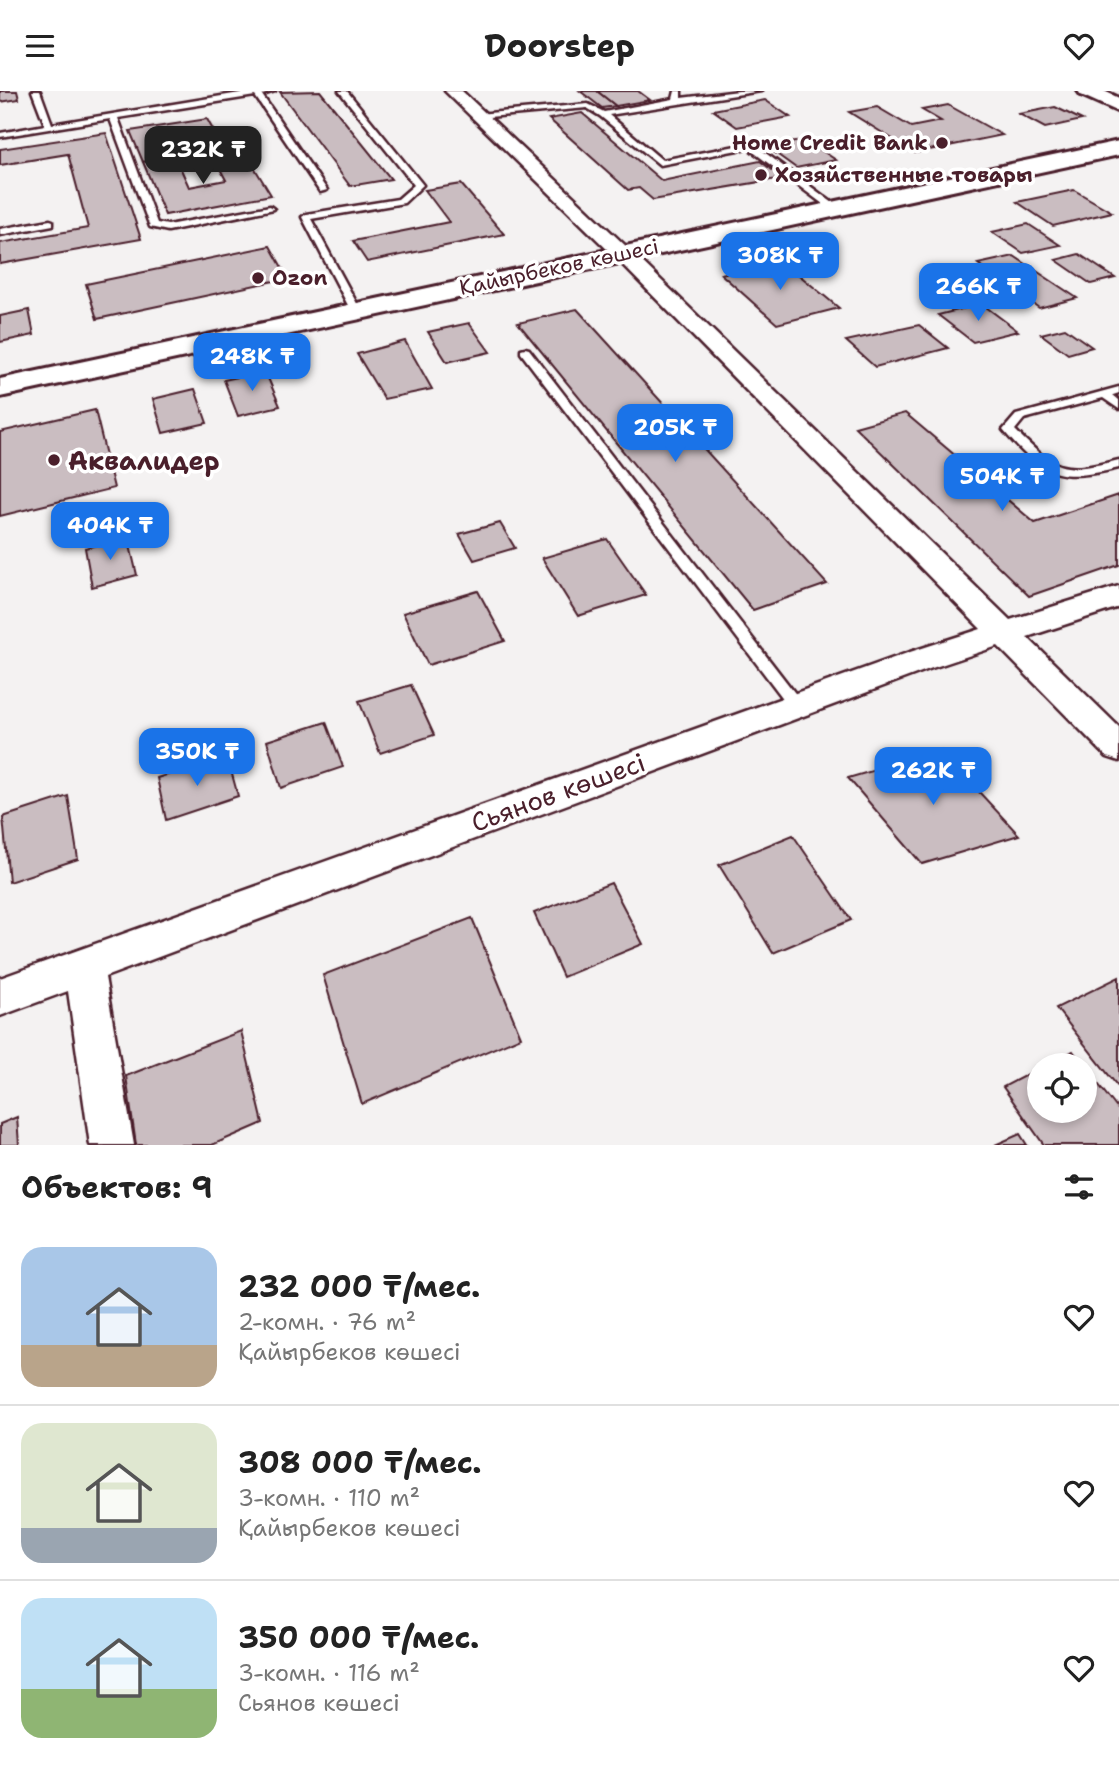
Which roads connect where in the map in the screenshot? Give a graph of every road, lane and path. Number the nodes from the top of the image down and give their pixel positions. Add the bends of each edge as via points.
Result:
1 (36, 91) edge
2 (271, 91) edge
3 (343, 91) edge
4 (453, 91) edge
5 (665, 91) edge
6 (757, 91) edge
7 (1088, 91) edge
8 (256, 92) edge
9 (678, 96) edge
10 (1119, 106) edge
11 (603, 114) junction
12 (113, 116) junction
13 (478, 116) junction
14 (49, 127) junction
15 (0, 135) edge
16 (1119, 148) edge
17 (323, 190) dead end
18 (834, 208) junction
19 (270, 209) dead end
20 (50, 223) dead end
21 (0, 232) edge
22 (622, 253) junction
23 (356, 311) junction
24 (525, 351) dead end
25 (0, 388) edge
26 (1119, 390) edge
27 (1105, 394) junction
28 (1119, 406) edge
29 (1119, 464) edge
30 (1119, 596) edge
31 (1004, 633) junction
32 (796, 705) junction
33 (1119, 748) edge
34 (85, 966) junction
35 (0, 997) edge
36 (112, 1145) edge

1 - 14 lane
2 - 8 lane
3 - 23 lane via 419,185 401,201 306,217
4 - 13 street
5 - 9 lane
6 - 9 lane
7 - 10 main road
8 - 12 lane
8 - 17 lane
9 - 11 lane
11 - 13 lane via 588,106
11 - 18 lane via 660,163 749,145
12 - 14 lane
12 - 19 lane via 153,225 168,227
13 - 22 street
14 - 15 lane
16 - 18 main road, Қайырбеков көшесі
18 - 22 main road, Қайырбеков көшесі
20 - 21 lane
22 - 23 main road, Қайырбеков көшесі
22 - 31 street
23 - 25 main road, Қайырбеков көшесі
24 - 32 lane
26 - 27 lane
27 - 28 lane
27 - 29 lane via 1020,417 1009,430 1053,469 1081,474
30 - 31 street, Сьянов көшесі
31 - 32 street, Сьянов көшесі
31 - 33 street
32 - 34 street, Сьянов көшесі
34 - 35 street, Сьянов көшесі
34 - 36 street

